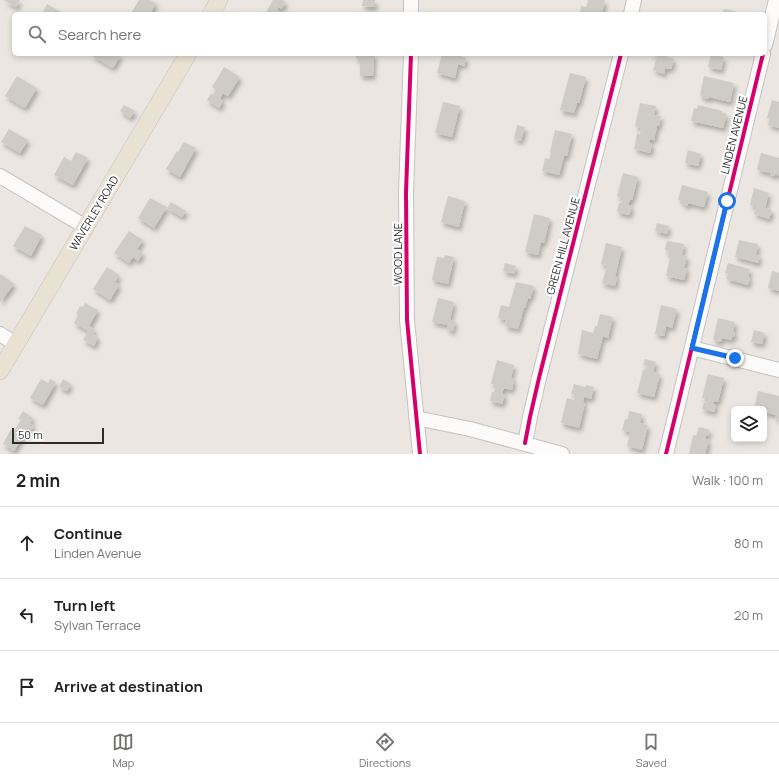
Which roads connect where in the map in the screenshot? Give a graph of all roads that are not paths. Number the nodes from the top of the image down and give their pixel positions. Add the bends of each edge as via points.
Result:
1 (219, 0) edge
2 (410, 0) edge
3 (634, 0) edge
4 (776, 0) edge
5 (212, 12) edge
6 (411, 12) edge
7 (631, 12) edge
8 (767, 37) edge
9 (187, 56) edge
10 (411, 56) edge
11 (621, 56) edge
12 (763, 56) edge
13 (0, 176) edge
14 (86, 227) junction
15 (0, 334) edge
16 (16, 344) junction
17 (692, 348) junction
18 (779, 370) edge
19 (0, 371) edge
20 (416, 418) junction
21 (525, 443) junction
22 (420, 454) edge
23 (562, 454) edge
24 (666, 454) edge

1 - 5 main road
2 - 6 street
3 - 7 street
4 - 8 street
9 - 14 main road, WAVERLEY ROAD
10 - 20 street, WOOD LANE via 406,192 407,320
11 - 21 street, GREEN HILL AVENUE via 539,378
12 - 17 street, LINDEN AVENUE
13 - 14 street
14 - 16 main road, WAVERLEY ROAD
15 - 16 street
16 - 19 main road, WAVERLEY ROAD
17 - 18 street
17 - 24 street, LINDEN AVENUE
20 - 21 street
20 - 22 street, WOOD LANE
21 - 23 street

